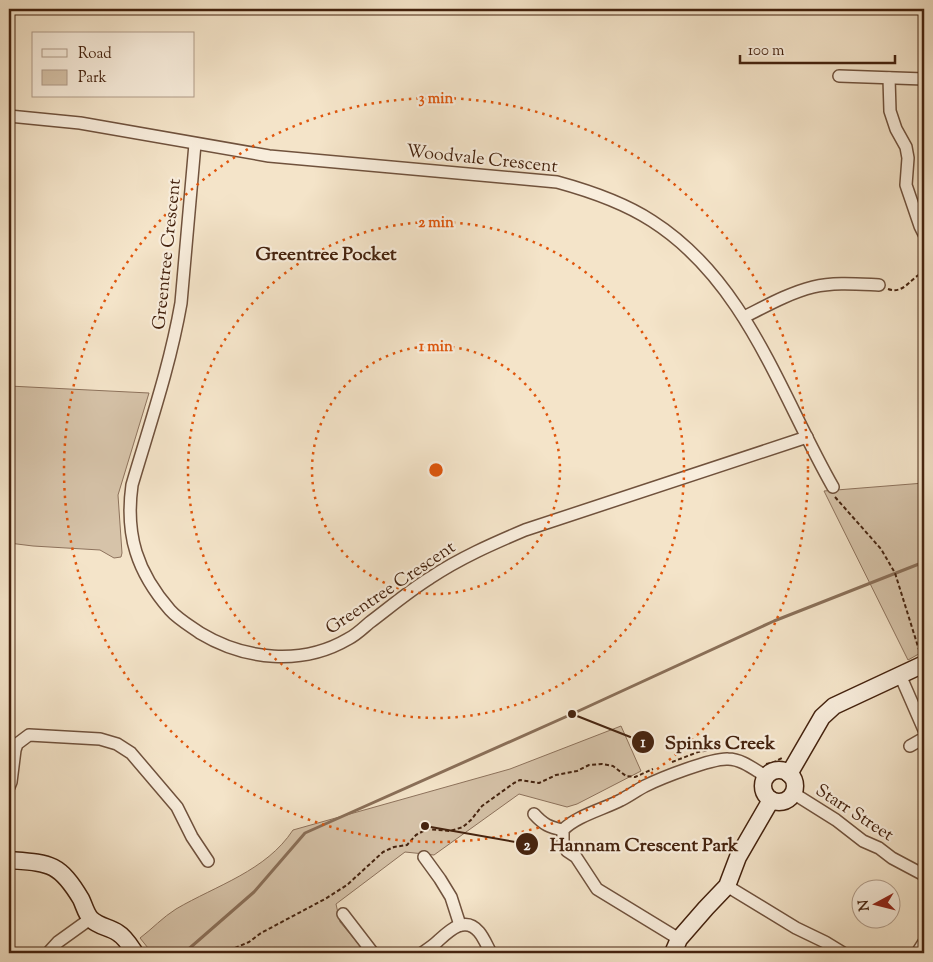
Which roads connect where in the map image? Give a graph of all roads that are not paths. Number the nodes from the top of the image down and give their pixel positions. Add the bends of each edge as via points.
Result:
1 (839, 76) dead end
2 (889, 78) junction
3 (924, 80) edge
4 (9, 116) edge
5 (195, 144) junction
6 (924, 234) edge
7 (879, 285) road end
8 (744, 317) junction
9 (807, 438) junction
10 (832, 485) road end
11 (923, 660) edge
12 (900, 675) junction
13 (924, 730) edge
14 (924, 738) edge
15 (13, 741) edge
16 (910, 746) dead end
17 (766, 770) junction
18 (789, 774) junction
19 (9, 787) edge
20 (793, 793) junction
21 (772, 800) junction
22 (534, 814) dead end
23 (564, 830) junction
24 (424, 857) dead end
25 (9, 860) edge
26 (208, 861) dead end
27 (924, 875) edge
28 (727, 886) junction
29 (343, 914) dead end
30 (90, 919) junction
31 (460, 925) junction
32 (924, 942) edge
33 (676, 946) edge
34 (48, 953) edge
35 (136, 953) edge
36 (373, 953) edge
37 (422, 953) edge
38 (491, 953) edge
39 (843, 953) edge
40 (917, 953) edge

1 - 2 street
2 - 3 street
2 - 6 street via 890,111 908,158 906,185
4 - 5 street, Woodvale Crescent via 80,123
5 - 8 street, Woodvale Crescent via 269,156 528,178 588,191 652,220 679,240 725,288
5 - 9 street, Greentree Crescent via 177,327 129,505 135,552 145,576 174,614 212,640 235,650 279,658 327,649 349,639 429,578 487,546 525,530
7 - 8 street via 813,287
8 - 9 street, Woodvale Crescent
9 - 10 street, Woodvale Crescent
11 - 12 street
12 - 13 street
12 - 18 street via 834,706 822,717
14 - 16 street
15 - 19 street
15 - 26 street via 29,735 100,739 117,744 131,753 177,807
17 - 18 street
17 - 21 street via 763,787
17 - 23 street via 730,759 707,762 644,786
18 - 20 street via 794,783
20 - 21 street via 781,802
20 - 27 street, Starr Street via 863,841
21 - 28 street via 738,857
22 - 23 street via 543,824
23 - 33 street via 562,835 567,851 581,863 597,889
24 - 31 street via 450,897
25 - 30 street via 53,866 81,899
28 - 33 street
28 - 39 street
29 - 36 street
30 - 34 street
30 - 35 street via 119,933
31 - 37 street
31 - 38 street via 478,931
32 - 40 street

